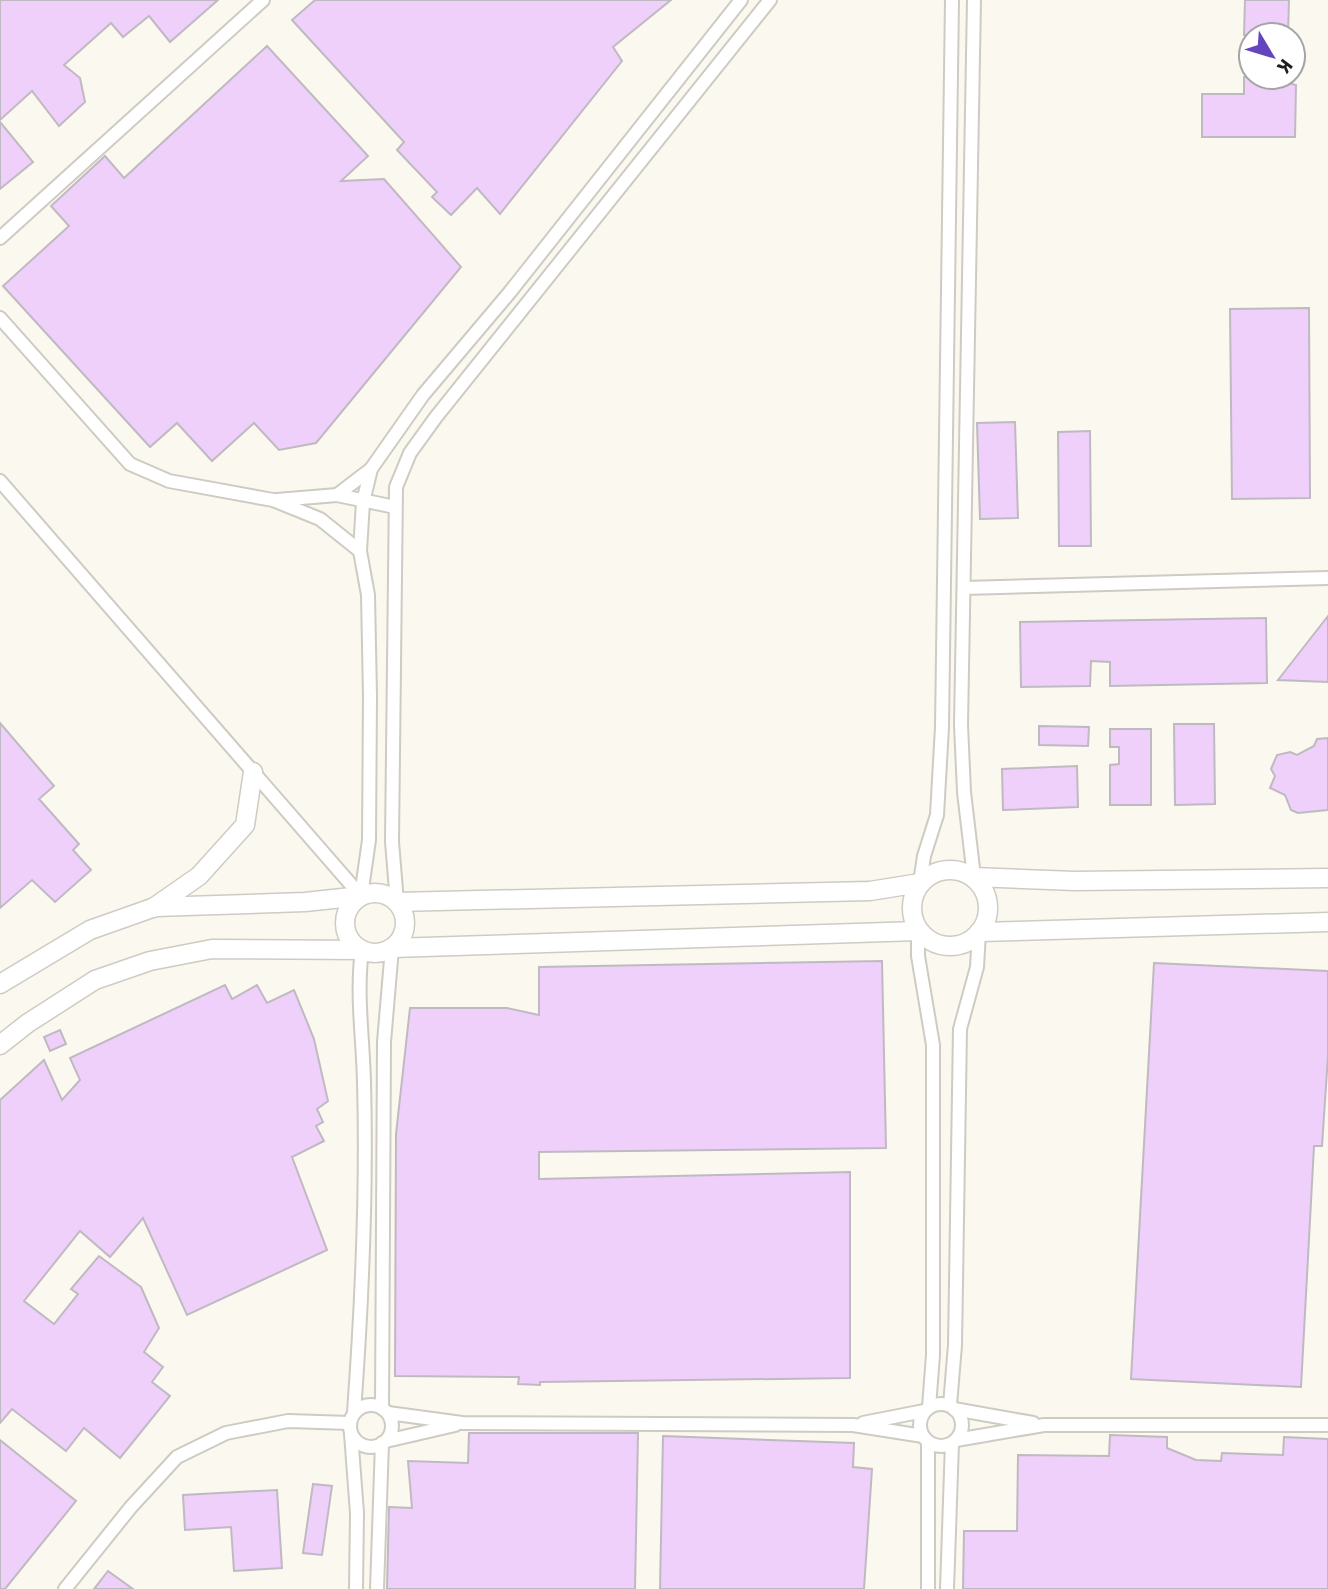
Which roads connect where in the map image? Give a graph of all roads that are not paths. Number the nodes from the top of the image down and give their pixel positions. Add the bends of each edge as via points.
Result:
1 (263, 0) edge
2 (741, 0) edge
3 (770, 0) edge
4 (952, 0) edge
5 (974, 0) edge
6 (0, 238) edge
7 (0, 318) edge
8 (371, 469) junction
9 (0, 481) edge
10 (337, 495) junction
11 (273, 500) junction
12 (363, 502) junction
13 (395, 507) junction
14 (360, 551) junction
15 (1328, 578) edge
16 (964, 588) junction
17 (253, 772) junction
18 (974, 877) junction
19 (1328, 878) edge
20 (920, 883) junction
21 (361, 896) junction
22 (397, 902) junction
23 (151, 909) junction
24 (1328, 922) edge
25 (918, 931) junction
26 (979, 932) junction
27 (392, 948) junction
28 (362, 950) junction
29 (0, 984) edge
30 (0, 1045) edge
31 (952, 1407) junction
32 (927, 1409) junction
33 (385, 1410) junction
34 (352, 1423) junction
35 (462, 1423) junction
36 (853, 1425) junction
37 (1044, 1425) junction
38 (1328, 1425) edge
39 (925, 1439) junction
40 (384, 1442) junction
41 (954, 1442) junction
42 (65, 1589) edge
43 (356, 1589) edge
44 (377, 1589) edge
45 (928, 1589) edge
46 (947, 1589) edge

1 - 6 street
2 - 8 street via 423,395
3 - 13 street via 436,417 410,453 396,486
4 - 20 street via 942,727 937,815
5 - 16 street
7 - 11 street via 130,464 169,481
8 - 10 street
8 - 12 street
9 - 17 street
10 - 11 street
10 - 12 street
11 - 14 street via 320,519
12 - 13 street
12 - 14 street
13 - 22 street via 391,842
14 - 21 street via 368,595 370,696 369,840
15 - 16 street
16 - 18 street via 963,779
17 - 21 street
17 - 23 street via 246,825 199,876
18 - 19 street via 1075,881
18 - 20 street via 950,869
18 - 26 street via 988,906
20 - 22 street via 870,891
20 - 25 street via 911,902
21 - 22 street via 382,893
21 - 23 street
21 - 28 street via 346,921 348,935
22 - 27 street via 405,928
23 - 29 street via 90,930
24 - 26 street
25 - 26 street via 927,940 951,947
25 - 27 street
25 - 32 street via 933,1045 933,1356
26 - 31 street via 977,967 960,1029
27 - 28 street via 378,953
27 - 33 street via 384,1042
28 - 30 street via 212,949 150,961 95,981
28 - 34 street via 358,981 364,1082 361,1336
31 - 32 street via 936,1404
31 - 37 street
31 - 41 street via 962,1423
32 - 36 street
32 - 39 street via 919,1424
33 - 34 street via 371,1404
33 - 35 street
33 - 40 street via 392,1424
34 - 40 street via 368,1447
34 - 42 street via 288,1421 226,1433 177,1457
34 - 43 street via 358,1513
35 - 36 street
35 - 40 street
36 - 39 street
37 - 38 street
37 - 41 street
39 - 41 street via 941,1447
39 - 45 street
40 - 44 street
41 - 46 street

